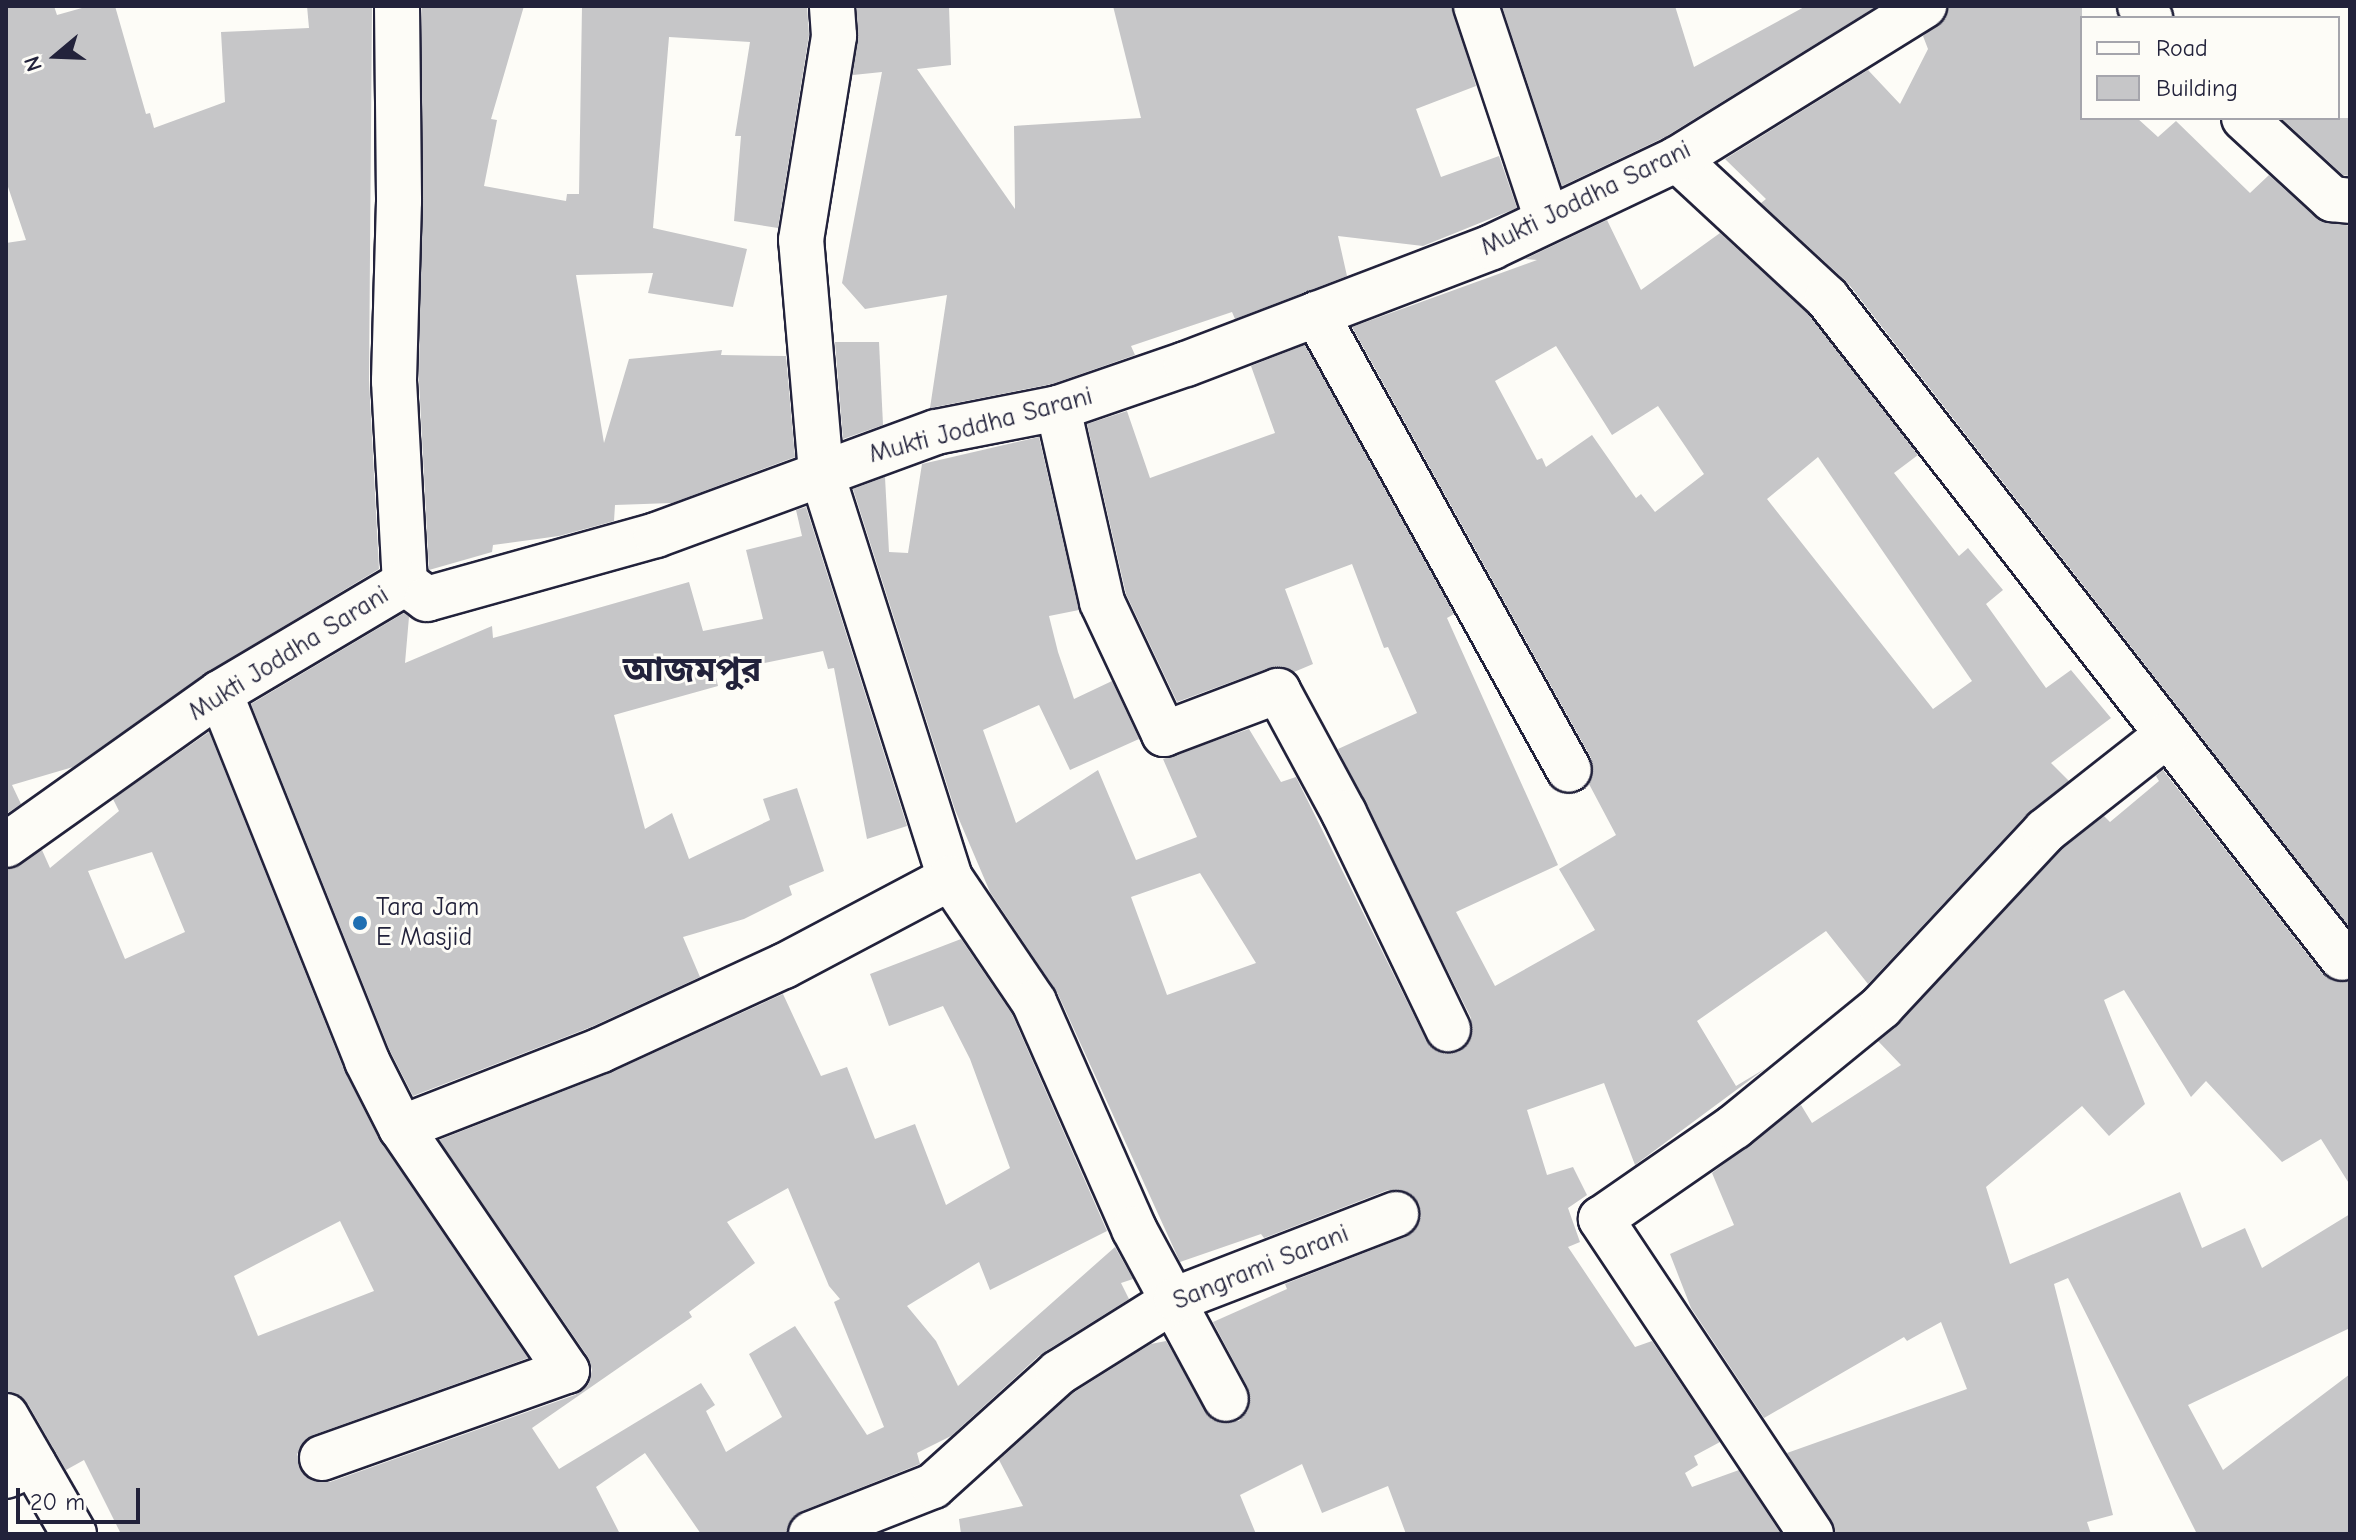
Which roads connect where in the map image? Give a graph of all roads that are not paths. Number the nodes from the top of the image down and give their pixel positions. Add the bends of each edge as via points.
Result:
1 (397, 6) edge
2 (832, 6) edge
3 (1476, 6) edge
4 (1924, 6) edge
5 (2246, 120) edge
6 (1677, 159) junction
7 (2350, 201) edge
8 (1547, 220) junction
9 (1316, 314) junction
10 (1058, 408) junction
11 (821, 472) junction
12 (405, 583) junction
13 (220, 693) junction
14 (2167, 735) junction
15 (1569, 770) dead end
16 (6, 845) edge
17 (950, 878) junction
18 (2342, 958) dead end
19 (1448, 1029) dead end
20 (401, 1128) junction
21 (1396, 1214) dead end
22 (1176, 1299) junction
23 (1226, 1399) dead end
24 (6, 1416) edge
25 (322, 1458) dead end
26 (19, 1470) edge
27 (74, 1534) edge
28 (811, 1534) edge
29 (1811, 1534) edge

1 - 12 street via 394,381
2 - 11 street via 834,36 801,240
3 - 8 street
4 - 6 street, Mukti Joddha Sarani
5 - 7 street via 2332,199
6 - 8 street, Mukti Joddha Sarani
6 - 14 street via 1827,298
8 - 9 street, Mukti Joddha Sarani
9 - 10 street, Mukti Joddha Sarani
9 - 15 street
10 - 11 street, Mukti Joddha Sarani via 936,432
10 - 19 street via 1102,602 1164,734 1278,691 1344,813
11 - 12 street, Mukti Joddha Sarani via 656,535 427,599
11 - 17 street
12 - 13 street, Mukti Joddha Sarani
13 - 16 street, Mukti Joddha Sarani
13 - 20 street via 367,1061
14 - 18 street
14 - 29 street via 2045,831 1881,1007 1734,1127 1601,1219
17 - 20 street via 784,966 601,1050
17 - 22 street via 1034,1002 1134,1229
20 - 25 street via 567,1371
21 - 22 street, Sangrami Sarani
22 - 23 street
22 - 28 street, Sangrami Sarani via 1058,1373 933,1486
24 - 26 street
26 - 27 street

